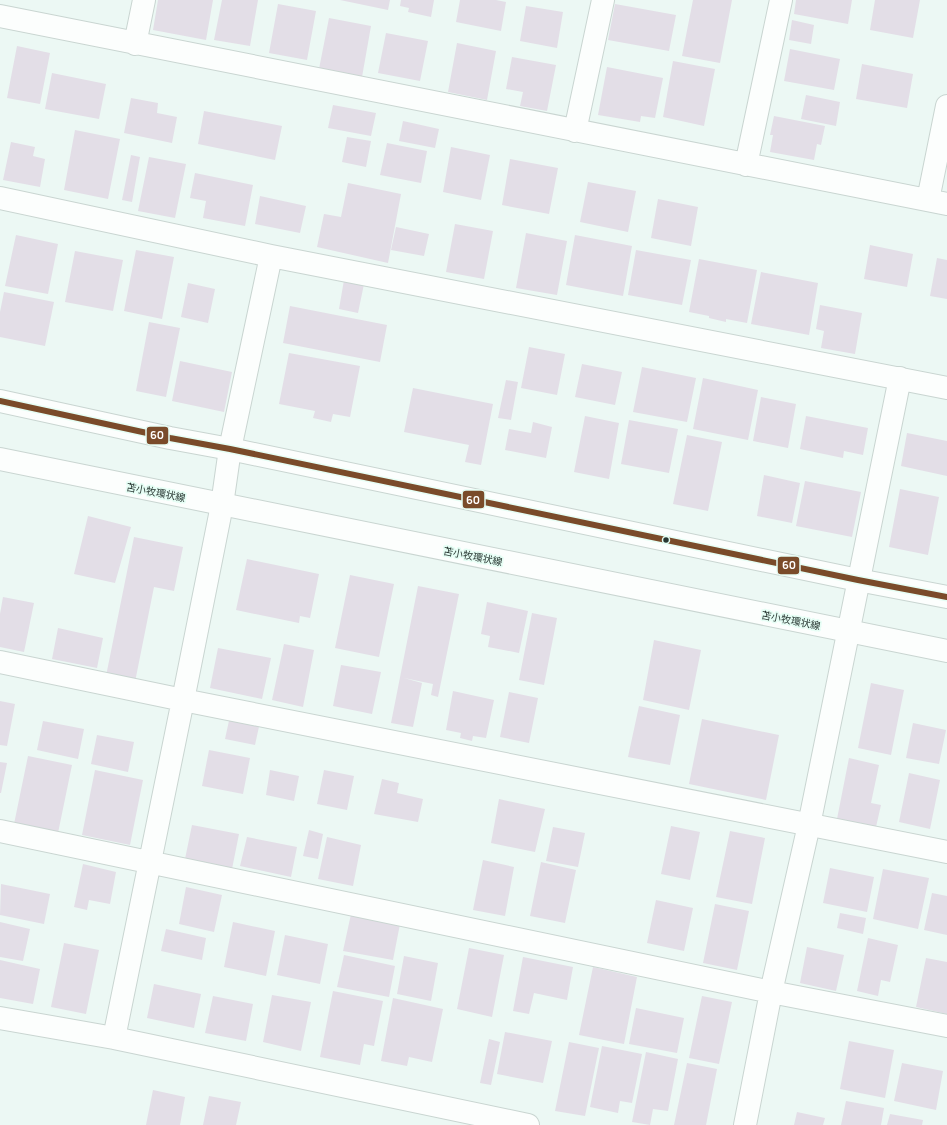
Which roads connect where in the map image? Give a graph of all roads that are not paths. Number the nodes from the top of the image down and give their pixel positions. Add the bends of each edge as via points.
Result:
1 (144, 0) edge
2 (603, 0) edge
3 (782, 0) edge
4 (0, 16) edge
5 (135, 44) junction
6 (947, 106) edge
7 (575, 131) junction
8 (746, 165) junction
9 (0, 198) edge
10 (937, 202) edge
11 (271, 256) junction
12 (900, 378) junction
13 (947, 388) edge
14 (0, 401) edge
15 (230, 449) junction
16 (0, 460) edge
17 (222, 505) junction
18 (858, 580) junction
19 (947, 597) edge
20 (848, 632) junction
21 (947, 651) edge
22 (0, 662) edge
23 (183, 700) junction
24 (809, 825) junction
25 (0, 831) edge
26 (947, 852) edge
27 (150, 862) junction
28 (771, 992) junction
29 (0, 1018) edge
30 (947, 1026) edge
31 (114, 1038) junction
32 (528, 1125) edge
33 (745, 1125) edge

1 - 5 street
2 - 7 street
3 - 8 street
4 - 5 street
5 - 7 street
6 - 10 street
7 - 8 street
8 - 10 street
9 - 11 street
11 - 12 street
11 - 15 street
12 - 13 street
12 - 18 street
14 - 15 street
15 - 17 street
15 - 18 street
16 - 17 street, 苫小牧環状線
17 - 20 street, 苫小牧環状線
17 - 23 street
18 - 19 street
18 - 20 street
20 - 21 street, 苫小牧環状線
20 - 24 street
22 - 23 street
23 - 24 street
23 - 27 street
24 - 26 street
24 - 28 street
25 - 27 street
27 - 28 street
27 - 31 street
28 - 30 street
28 - 33 street
29 - 31 street
31 - 32 street

